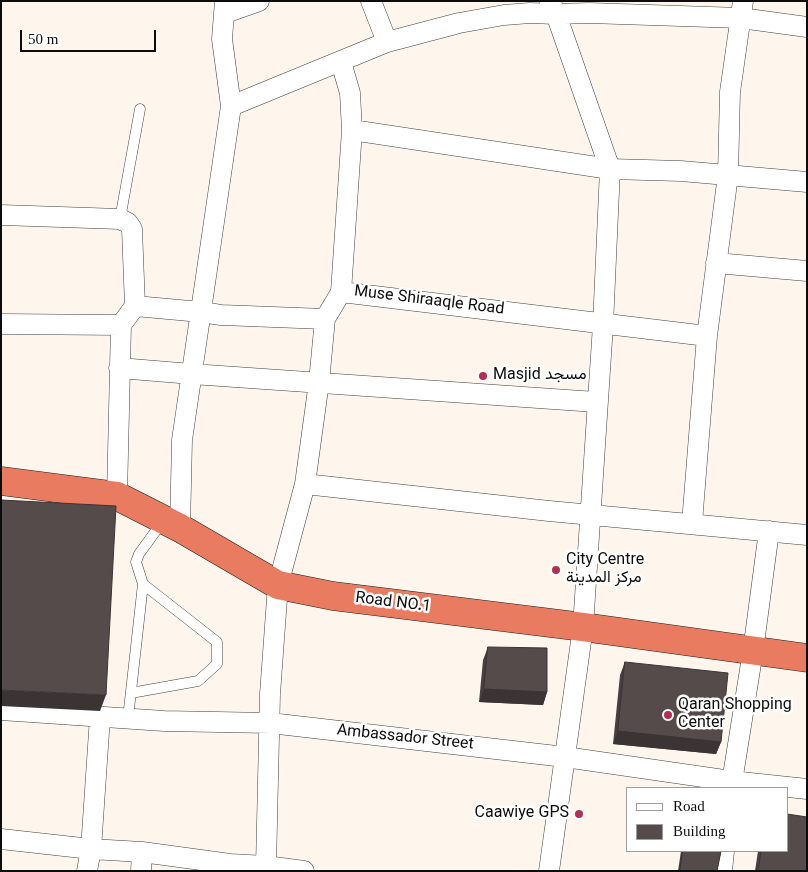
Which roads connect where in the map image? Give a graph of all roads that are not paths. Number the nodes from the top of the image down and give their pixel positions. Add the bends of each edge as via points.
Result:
1 (259, 1) edge
2 (370, 1) edge
3 (225, 7) edge
4 (553, 8) edge
5 (742, 9) edge
6 (807, 27) edge
7 (387, 42) junction
8 (341, 62) junction
9 (231, 106) junction
10 (140, 109) dead end
11 (352, 130) junction
12 (610, 169) junction
13 (728, 175) junction
14 (807, 182) edge
15 (1, 215) edge
16 (120, 219) junction
17 (716, 263) junction
18 (807, 271) edge
19 (341, 292) junction
20 (135, 306) junction
21 (201, 312) junction
22 (325, 319) junction
23 (1, 324) edge
24 (122, 325) junction
25 (602, 325) junction
26 (708, 336) junction
27 (119, 368) junction
28 (192, 374) junction
29 (319, 382) junction
30 (596, 402) junction
31 (1, 482) edge
32 (305, 484) junction
33 (117, 496) junction
34 (591, 515) junction
35 (692, 523) junction
36 (172, 524) junction
37 (769, 531) junction
38 (807, 534) edge
39 (143, 584) junction
40 (278, 585) junction
41 (583, 627) junction
42 (753, 651) junction
43 (807, 658) edge
44 (131, 693) junction
45 (1, 710) edge
46 (100, 717) junction
47 (128, 718) junction
48 (270, 723) junction
49 (565, 757) junction
50 (731, 785) edge
51 (769, 787) edge
52 (788, 788) edge
53 (807, 789) edge
54 (1, 839) edge
55 (91, 849) junction
56 (724, 852) edge
57 (141, 861) edge
58 (266, 866) junction
59 (230, 868) edge
60 (87, 871) edge
61 (304, 871) edge
62 (548, 871) edge
63 (722, 871) edge

1 - 3 street
2 - 7 street
3 - 9 street via 222,39
4 - 5 street via 589,13
4 - 7 street via 459,23
4 - 12 street
5 - 6 street
5 - 13 street via 730,92
7 - 8 street
8 - 9 street
8 - 11 street via 350,93
9 - 21 street
10 - 16 lane
11 - 12 street
11 - 19 street
12 - 13 street
12 - 25 street
13 - 14 street
13 - 17 street
15 - 16 street
16 - 20 street via 132,230
17 - 18 street
17 - 26 street
19 - 22 street, Muse Shiraaqle Road
19 - 25 street, Muse Shiraaqle Road
20 - 21 street
20 - 24 street
21 - 22 street
21 - 28 street
22 - 29 street
23 - 24 street
24 - 27 street
25 - 26 street, Muse Shiraaqle Road
25 - 30 street
26 - 35 street
27 - 28 street
27 - 33 street
28 - 29 street
28 - 36 street
29 - 30 street
29 - 32 street
30 - 34 street
31 - 33 highway, Road NO.1
32 - 34 street
32 - 40 street
33 - 36 highway, Road NO.1
34 - 35 street
34 - 41 street
35 - 37 street
36 - 39 lane via 140,554 136,562
36 - 40 highway, Road NO.1
37 - 38 street
37 - 42 street
39 - 44 lane
39 - 44 lane via 217,642 217,664 198,680
40 - 41 highway, Road NO.1 via 333,596
40 - 48 street
41 - 42 highway, Road NO.1
41 - 49 street
42 - 43 highway, Road NO.1
42 - 50 street
44 - 47 lane
45 - 46 street, Ambassador Street
46 - 47 street, Ambassador Street
46 - 55 street
47 - 48 street, Ambassador Street
48 - 49 street, Ambassador Street
48 - 58 street
49 - 50 street, Ambassador Street
49 - 62 street
50 - 51 street, Ambassador Street
52 - 53 street, Ambassador Street
54 - 55 street
55 - 57 street
55 - 60 street
56 - 63 street
57 - 59 street
58 - 59 street
58 - 61 street

